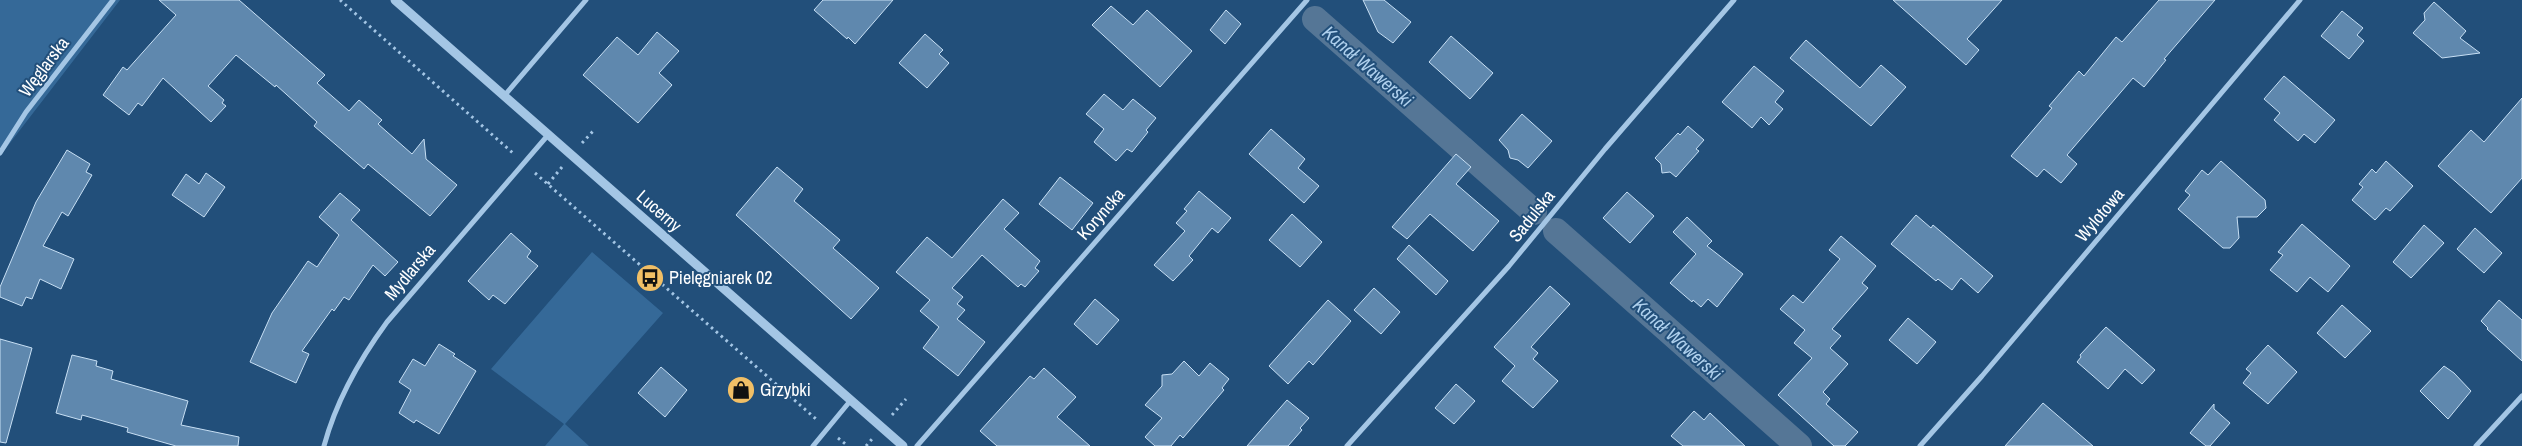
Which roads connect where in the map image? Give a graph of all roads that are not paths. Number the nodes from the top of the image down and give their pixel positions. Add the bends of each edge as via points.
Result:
1 (114, 0) edge
2 (395, 0) edge
3 (586, 0) edge
4 (1306, 0) edge
5 (1734, 0) edge
6 (2300, 0) edge
7 (504, 96) junction
8 (548, 135) junction
9 (0, 153) edge
10 (2522, 396) edge
11 (852, 400) junction
12 (324, 446) edge
13 (813, 446) edge
14 (903, 446) edge
15 (917, 446) edge
16 (1347, 446) edge
17 (1920, 446) edge
18 (2476, 446) edge

1 - 9 street, Węglarska via 26,112
2 - 7 street, Lucerny
3 - 7 street
4 - 15 street, Koryncka
5 - 16 street, Sadulska via 1508,266
6 - 17 street, Wylotowa
7 - 8 street, Lucerny
8 - 11 street, Lucerny
8 - 12 street, Mydlarska via 403,300 378,334 346,390
10 - 18 street
11 - 13 street
11 - 14 street, Lucerny

